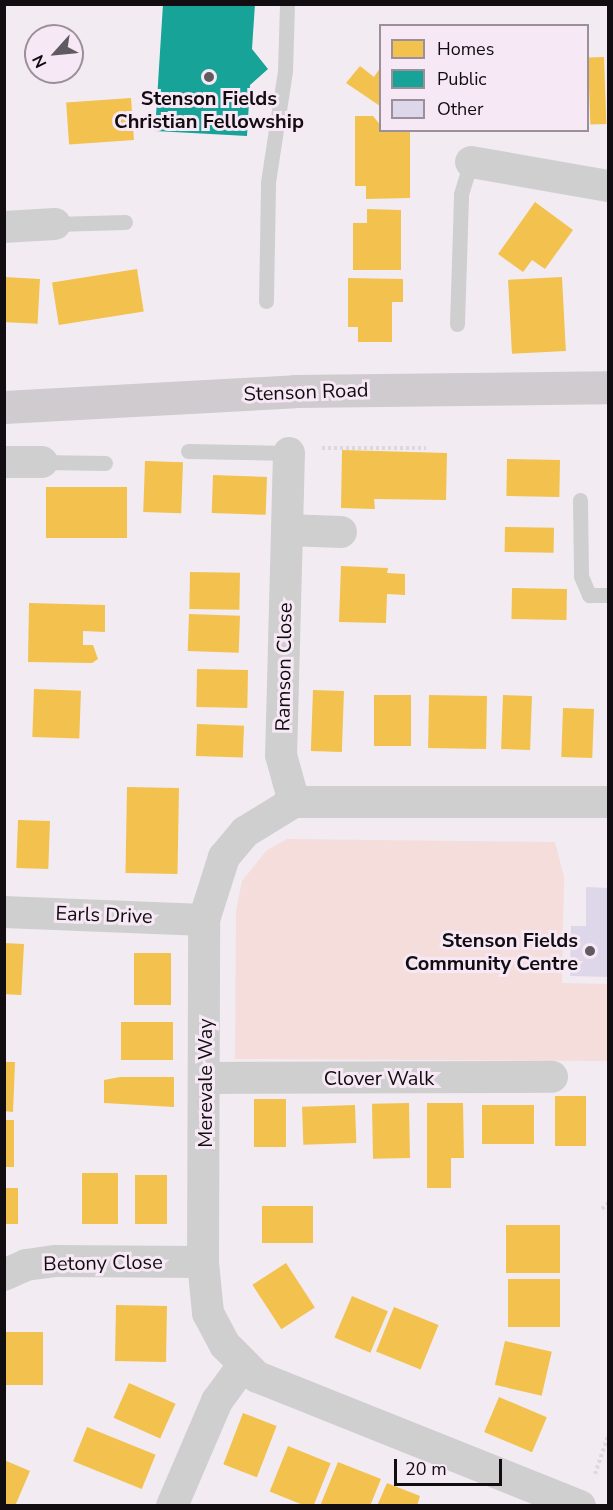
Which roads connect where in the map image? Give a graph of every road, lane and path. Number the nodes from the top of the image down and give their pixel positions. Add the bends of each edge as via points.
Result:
1 (287, 4) edge
2 (471, 162) joint
3 (609, 186) edge
4 (125, 222) dead end
5 (55, 224) joint
6 (4, 227) edge
7 (266, 301) dead end
8 (457, 324) dead end
9 (609, 387) edge
10 (4, 407) edge
11 (426, 448) dead end
12 (188, 451) dead end
13 (289, 453) junction
14 (4, 462) edge
15 (42, 462) joint
16 (105, 463) dead end
17 (579, 500) dead end
18 (287, 530) junction
19 (341, 532) dead end
20 (609, 595) edge
21 (294, 802) junction
22 (609, 802) edge
23 (4, 912) edge
24 (204, 920) junction
25 (552, 1077) dead end
26 (206, 1078) junction
27 (609, 1203) edge
28 (602, 1209) dead end
29 (203, 1262) junction
30 (4, 1275) edge
31 (242, 1367) junction
32 (609, 1436) edge
33 (570, 1498) edge
34 (172, 1506) edge

1 - 7 lane via 285,71 268,182
2 - 3 street
2 - 8 lane via 460,194
4 - 5 lane
5 - 6 street
9 - 10 street, Stenson Road via 295,391
11 - 13 path via 305,448
12 - 13 lane
13 - 18 street, Ramson Close
14 - 15 street
15 - 16 lane
17 - 20 lane via 581,576 589,595
18 - 19 street
18 - 21 street, Ramson Close via 281,755
21 - 22 street
21 - 24 street, Merevale Way via 245,832 224,857
23 - 24 street, Earls Drive
24 - 26 street, Merevale Way
25 - 26 street, Clover Walk
26 - 29 street, Merevale Way
27 - 28 path
29 - 30 street, Betony Close via 56,1261
29 - 31 street, Merevale Way via 208,1313
31 - 33 street
31 - 34 street via 218,1401
32 - 33 path

